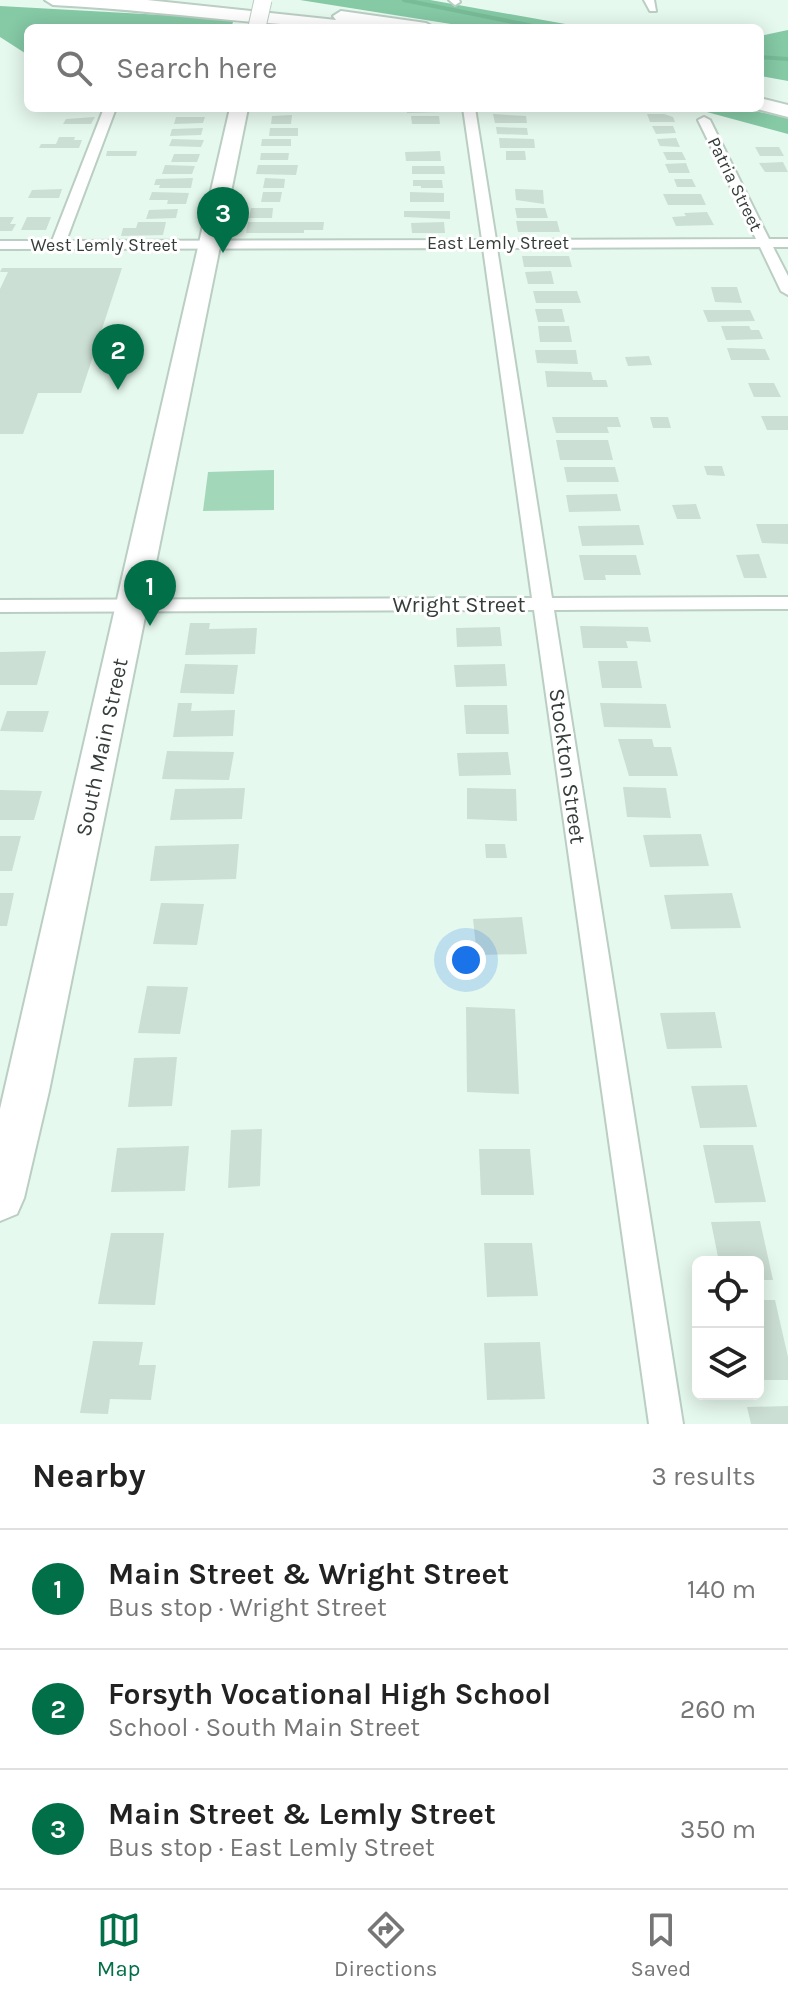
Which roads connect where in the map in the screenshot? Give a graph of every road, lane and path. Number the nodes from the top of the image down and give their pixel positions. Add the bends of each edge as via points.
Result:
1 (53, 0) edge
2 (211, 0) edge
3 (263, 0) edge
4 (258, 24) edge
5 (327, 24) edge
6 (395, 24) edge
7 (764, 92) edge
8 (788, 97) edge
9 (764, 104) edge
10 (788, 110) edge
11 (108, 112) edge
12 (238, 112) edge
13 (470, 112) edge
14 (704, 120) dead end
15 (490, 243) junction
16 (764, 243) junction
17 (788, 243) edge
18 (0, 245) edge
19 (57, 245) junction
20 (208, 245) junction
21 (788, 291) edge
22 (788, 603) edge
23 (544, 604) junction
24 (131, 605) junction
25 (0, 606) edge
26 (14, 1097) edge
27 (0, 1198) edge
28 (666, 1424) edge

1 - 5 highway
2 - 6 highway
3 - 4 main road, bridge
7 - 8 highway
9 - 10 highway
11 - 19 street
12 - 20 main road, South Main Street
13 - 15 street, Stockton Street
14 - 16 street, Patria Street
15 - 16 street, East Lemly Street
15 - 20 street, East Lemly Street
15 - 23 street, Stockton Street
16 - 17 street, East Lemly Street
16 - 21 street, Patria Street
18 - 19 street, West Lemly Street
19 - 20 street, West Lemly Street
20 - 24 main road, South Main Street
22 - 23 street, Wright Street
23 - 24 street, Wright Street
23 - 28 street, Stockton Street
24 - 25 street, Wright Street
24 - 26 main road, South Main Street
26 - 27 main road, South Main Street

